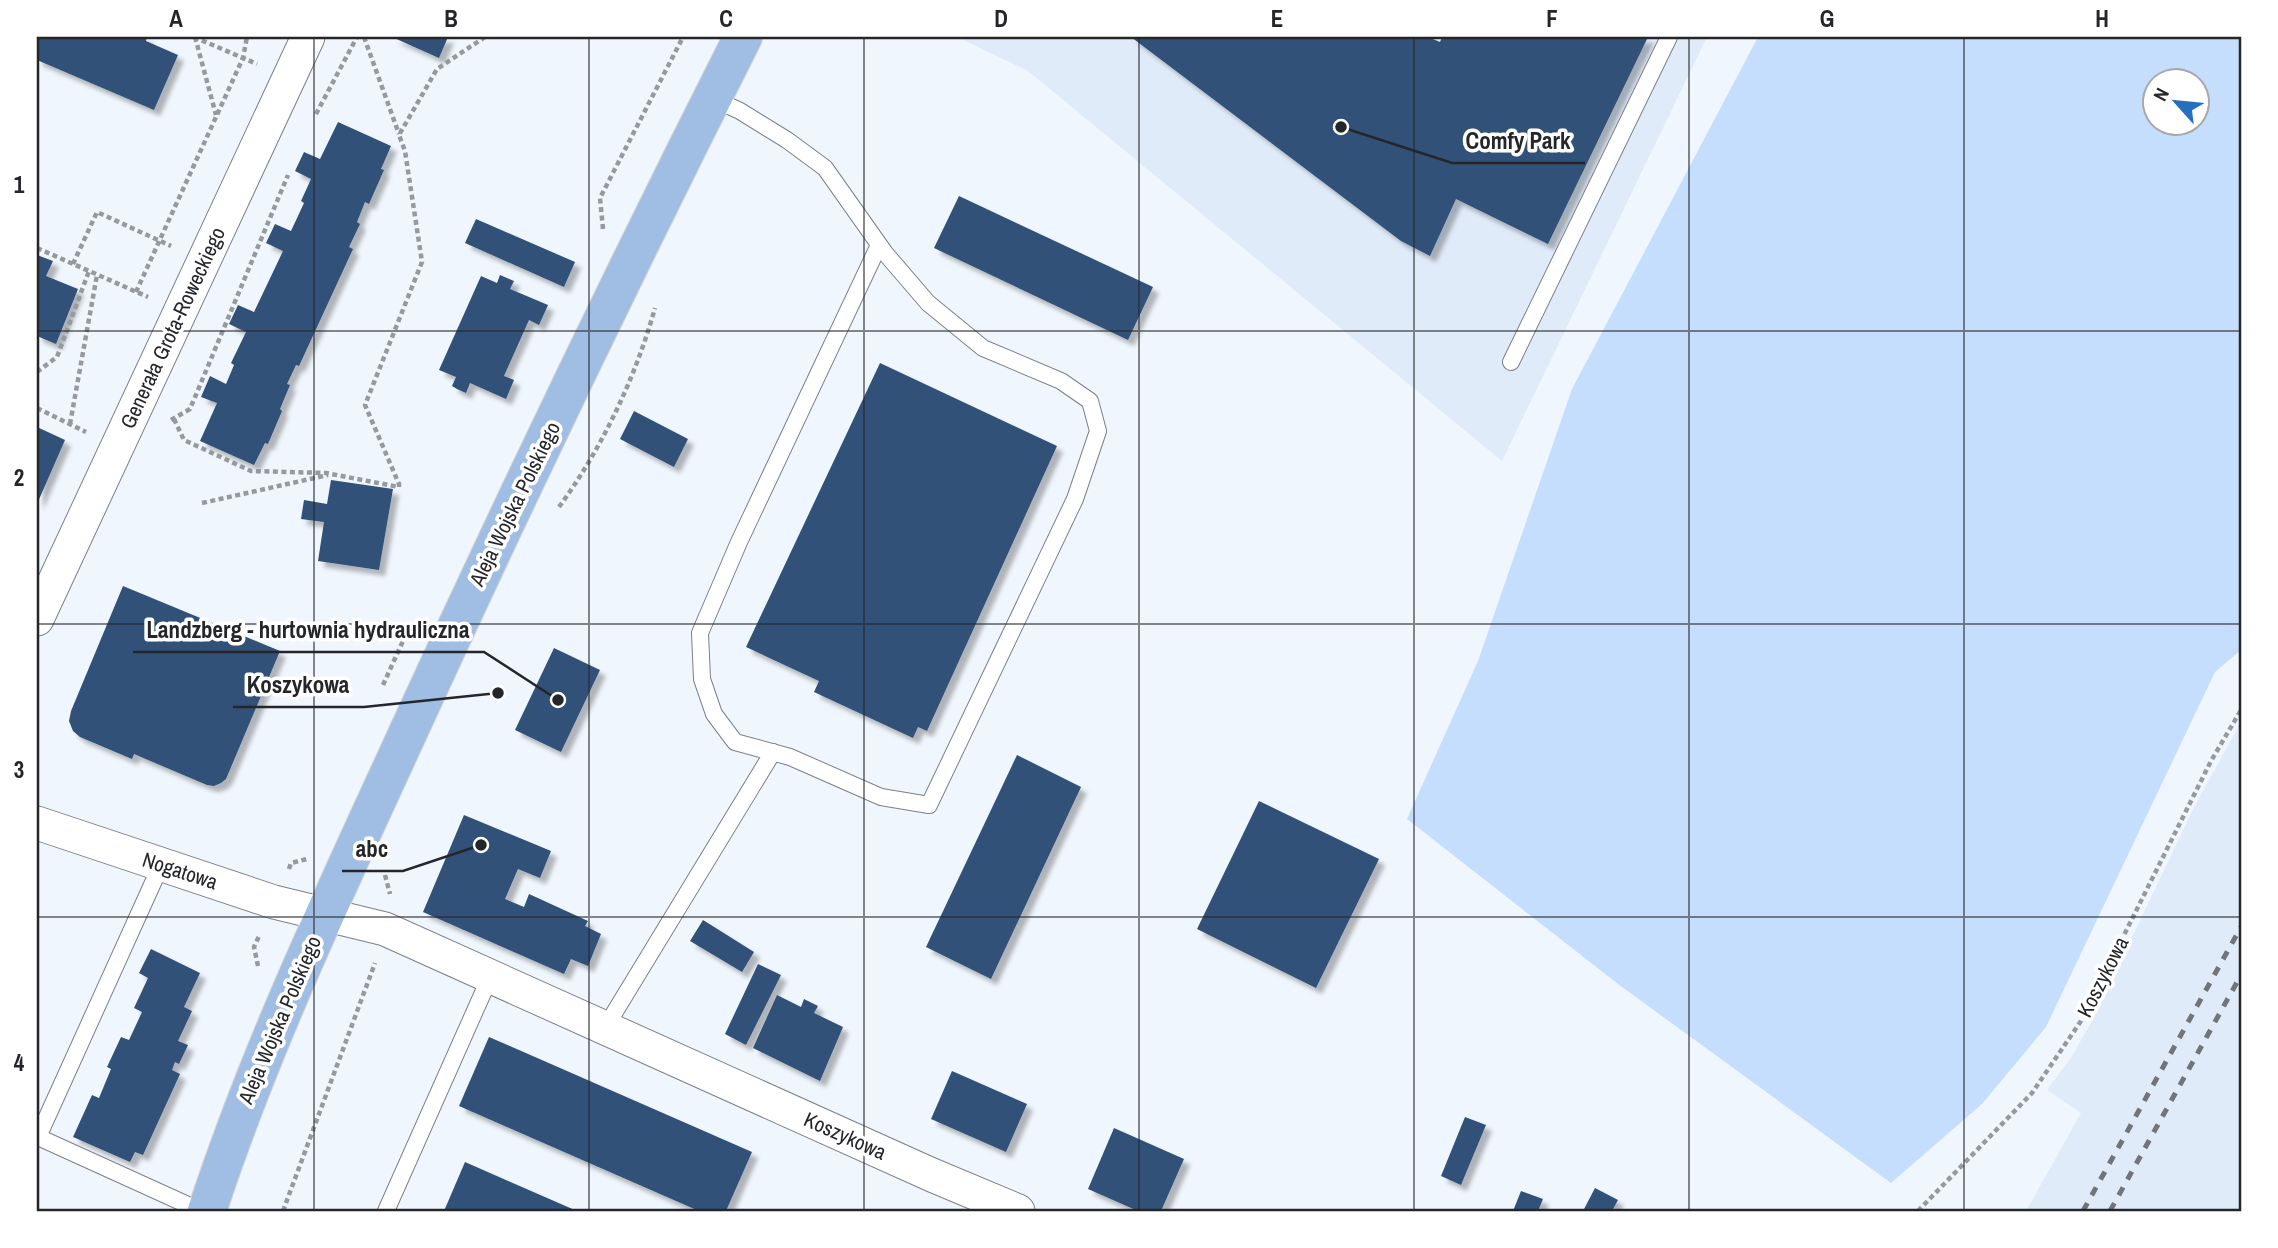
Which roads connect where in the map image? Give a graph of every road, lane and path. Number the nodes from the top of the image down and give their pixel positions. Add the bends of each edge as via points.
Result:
1 (194, 37) edge
2 (247, 37) edge
3 (309, 37) edge
4 (357, 37) edge
5 (364, 37) edge
6 (485, 37) edge
7 (683, 37) edge
8 (743, 37) edge
9 (1669, 37) edge
10 (243, 58) junction
11 (289, 78) junction
12 (712, 98) junction
13 (216, 116) junction
14 (312, 122) dead end
15 (399, 135) junction
16 (289, 172) dead end
17 (603, 233) dead end
18 (159, 241) junction
19 (879, 245) junction
20 (37, 248) edge
21 (204, 261) junction
22 (73, 264) junction
23 (89, 271) junction
24 (97, 275) junction
25 (136, 292) junction
26 (657, 300) dead end
27 (181, 311) junction
28 (1510, 362) dead end
29 (37, 372) edge
30 (37, 408) edge
31 (174, 419) junction
32 (166, 423) dead end
33 (70, 424) junction
34 (117, 447) junction
35 (332, 474) junction
36 (202, 503) dead end
37 (553, 516) dead end
38 (37, 619) edge
39 (2241, 710) edge
40 (773, 752) junction
41 (37, 823) edge
42 (161, 865) junction
43 (382, 865) dead end
44 (325, 913) junction
45 (385, 929) junction
46 (490, 977) junction
47 (605, 1028) junction
48 (201, 1211) edge
49 (207, 1211) edge
50 (283, 1211) edge
51 (386, 1211) edge
52 (1018, 1211) edge
53 (1918, 1211) edge

1 - 10 path
1 - 13 path
2 - 10 path
3 - 11 street, Generała Grota-Roweckiego
4 - 14 path
5 - 15 path
6 - 15 path via 437,69
7 - 17 path via 600,198
8 - 12 main road, Aleja Wojska Polskiego
9 - 28 lane
10 - 11 path
10 - 13 path
11 - 21 street, Generała Grota-Roweckiego
12 - 19 lane via 787,140 825,168
12 - 44 main road, Aleja Wojska Polskiego via 502,528
13 - 18 path
15 - 35 path via 422,262 365,405 400,484
16 - 31 path via 190,409
18 - 21 path
18 - 22 path via 97,212
18 - 25 path
19 - 40 lane via 700,633 702,679 714,714 735,741
19 - 40 lane via 928,303 983,348 1061,381 1090,401 1098,431 1075,499 929,805 881,797
20 - 22 path
21 - 27 street, Generała Grota-Roweckiego
22 - 23 path
23 - 24 path
23 - 29 path via 57,357
24 - 25 path
24 - 33 path
25 - 27 path
26 - 37 path via 626,388 583,475
27 - 34 street, Generała Grota-Roweckiego
30 - 33 path
31 - 32 path
31 - 35 path via 184,440 251,471
33 - 34 path
34 - 38 street, Generała Grota-Roweckiego
35 - 36 path
39 - 53 path, Koszykowa via 2081,1021 2057,1059 2032,1093
40 - 47 lane
41 - 42 street, Nogatowa
42 - 44 street, Nogatowa via 274,902
42 - 48 lane via 38,1137
43 - 45 path via 392,908
44 - 45 street, Koszykowa
44 - 49 main road, Aleja Wojska Polskiego via 228,1145
45 - 46 street, Koszykowa
45 - 50 path
46 - 47 street, Koszykowa
46 - 51 lane
47 - 52 street, Koszykowa

